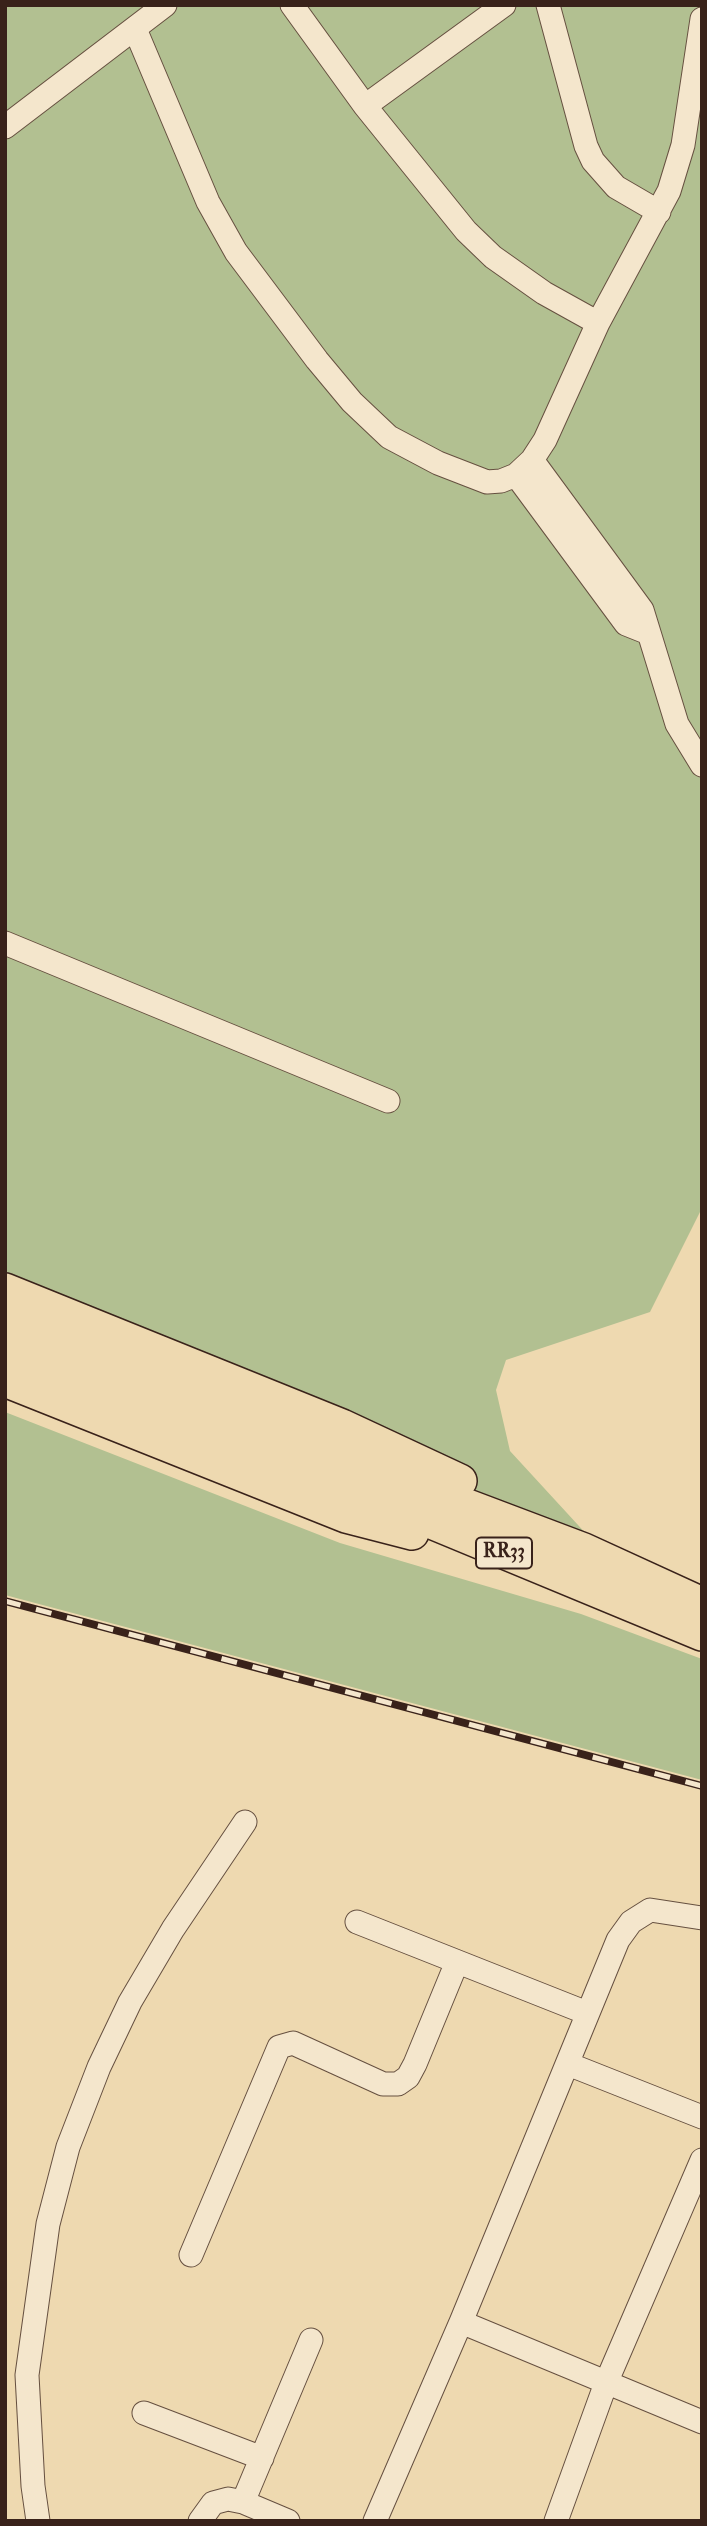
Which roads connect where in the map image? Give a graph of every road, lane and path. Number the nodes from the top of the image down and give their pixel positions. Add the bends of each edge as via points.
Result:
1 (165, 5) edge
2 (292, 5) edge
3 (504, 5) edge
4 (548, 5) edge
5 (702, 19) edge
6 (135, 29) junction
7 (365, 106) junction
8 (5, 127) edge
9 (659, 212) junction
10 (598, 323) junction
11 (524, 468) junction
12 (702, 765) edge
13 (5, 943) edge
14 (388, 1101) dead end
15 (5, 1290) edge
16 (5, 1322) edge
17 (5, 1353) edge
18 (5, 1380) edge
19 (310, 1459) junction
20 (584, 1550) junction
21 (535, 1566) junction
22 (702, 1604) edge
23 (702, 1634) edge
24 (245, 1822) dead end
25 (702, 1918) edge
26 (357, 1922) dead end
27 (457, 1962) junction
28 (587, 2013) junction
29 (568, 2064) junction
30 (702, 2117) edge
31 (702, 2160) edge
32 (191, 2255) dead end
33 (461, 2322) junction
34 (311, 2340) dead end
35 (607, 2383) junction
36 (144, 2413) dead end
37 (702, 2422) edge
38 (262, 2458) junction
39 (243, 2502) junction
40 (38, 2521) edge
41 (200, 2521) edge
42 (288, 2521) edge
43 (375, 2521) edge
44 (555, 2521) edge

1 - 6 street
2 - 7 street
3 - 7 street
4 - 9 street via 593,161 616,187
5 - 9 street via 683,145
6 - 8 street
6 - 11 street via 208,202 236,252 352,402 389,437 487,482 501,481
7 - 10 street via 432,192 492,257
9 - 10 street
10 - 11 street via 557,417
11 - 12 street via 626,624 646,632 677,724
13 - 14 street
15 - 20 highway via 342,1426 534,1515
16 - 19 highway, RR33 via 144,1375
17 - 19 highway, RR33
18 - 21 highway via 346,1516
19 - 20 highway, RR33
19 - 21 highway, RR33
20 - 22 highway, RR33
21 - 23 highway, RR33
24 - 40 street via 130,2001 68,2147 48,2224 27,2375
25 - 28 street via 650,1910 639,1914 618,1940
26 - 27 street
27 - 28 street
27 - 32 street via 415,2064 398,2084 383,2084 293,2043 279,2047
28 - 29 street
29 - 30 street
29 - 33 street
31 - 35 street
33 - 35 street
33 - 43 street
34 - 38 street
35 - 37 street
35 - 44 street
36 - 38 street
38 - 39 street
39 - 41 street via 228,2499 213,2504
39 - 42 street

